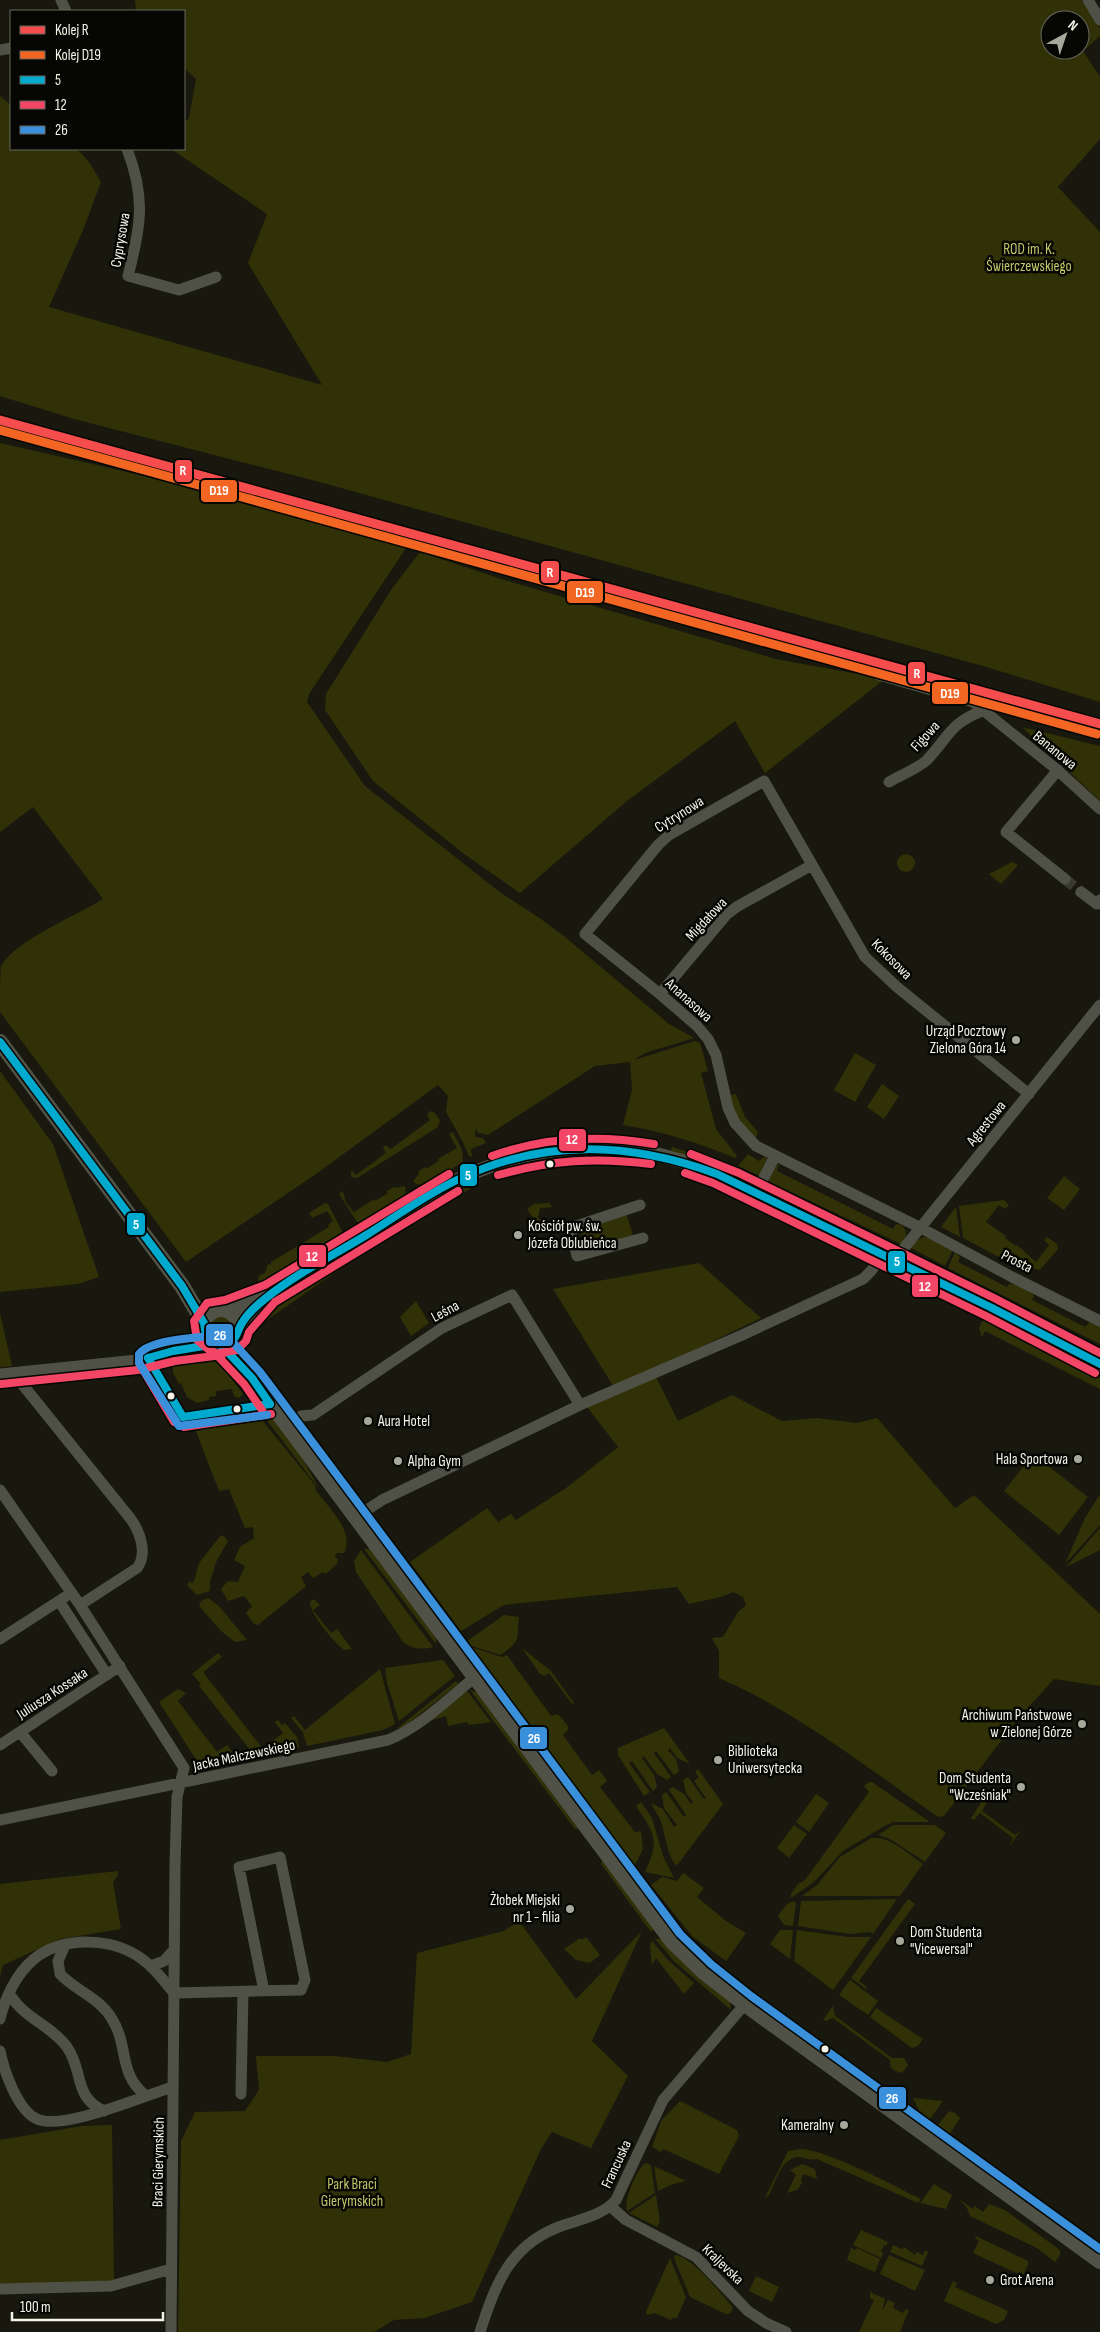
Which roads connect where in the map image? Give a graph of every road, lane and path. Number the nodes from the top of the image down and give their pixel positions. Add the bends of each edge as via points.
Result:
1 (1088, 0) edge
2 (1100, 20) edge
3 (127, 150) edge
4 (216, 277) dead end
5 (879, 675) dead end
6 (982, 711) junction
7 (1058, 770) junction
8 (764, 781) joint
9 (889, 782) dead end
10 (1100, 809) edge
11 (812, 865) junction
12 (1065, 879) tunnel mouth
13 (1081, 892) tunnel mouth
14 (1100, 900) edge
15 (585, 934) joint
16 (660, 994) junction
17 (1100, 1005) edge
18 (0, 1042) edge
19 (1029, 1094) junction
20 (775, 1156) junction
21 (756, 1193) junction
22 (640, 1205) dead end
23 (921, 1228) junction
24 (643, 1238) dead end
25 (883, 1255) junction
26 (897, 1262) junction
27 (182, 1286) junction
28 (270, 1294) junction
29 (222, 1310) junction
30 (1100, 1321) edge
31 (204, 1327) junction
32 (239, 1331) junction
33 (219, 1344) junction
34 (173, 1351) junction
35 (1100, 1364) edge
36 (0, 1374) edge
37 (14, 1374) junction
38 (252, 1378) junction
39 (580, 1404) junction
40 (287, 1427) junction
41 (1, 1492) edge
42 (354, 1518) junction
43 (72, 1593) junction
44 (59, 1601) junction
45 (80, 1605) junction
46 (0, 1639) edge
47 (120, 1666) junction
48 (107, 1675) junction
49 (474, 1678) junction
50 (20, 1732) junction
51 (0, 1745) edge
52 (52, 1771) dead end
53 (180, 1784) junction
54 (0, 1820) edge
55 (65, 1945) junction
56 (174, 1950) junction
57 (151, 1966) junction
58 (264, 1991) junction
59 (243, 1992) junction
60 (9, 1993) junction
61 (174, 1993) junction
62 (745, 2004) junction
63 (0, 2019) edge
64 (0, 2051) edge
65 (173, 2087) junction
66 (241, 2094) dead end
67 (145, 2095) junction
68 (104, 2111) junction
69 (610, 2206) junction
70 (1100, 2262) edge
71 (172, 2269) junction
72 (0, 2289) edge
73 (171, 2332) edge
74 (480, 2332) edge
75 (786, 2332) edge

1 - 2 street
3 - 4 street, Cyprysowa via 136,172 140,212 139,235 128,276 179,290
5 - 6 street, Bananowa via 973,702
6 - 7 street, Bananowa
6 - 9 street, Figowa via 956,724 926,761
7 - 10 street, Bananowa
7 - 12 street via 1006,832
8 - 11 street, Kokosowa
8 - 15 street, Cytrynowa via 658,844
11 - 16 street, Migdałowa via 727,914
11 - 19 street, Kokosowa via 869,961
13 - 14 street via 1097,904
15 - 16 street, Ananasowa
16 - 20 street, Ananasowa via 708,1039 716,1055 728,1108 735,1124 753,1144
17 - 19 street, Agrestowa
18 - 27 main road
19 - 23 street, Agrestowa
20 - 21 street
20 - 23 street, Ananasowa
21 - 25 street
21 - 28 street via 698,1166 643,1151 596,1148 539,1152 495,1164 457,1180
22 - 24 street via 570,1228 577,1256
23 - 26 street, Agrestowa
23 - 30 street, Prosta
25 - 26 street
25 - 39 street via 863,1279
26 - 35 street
27 - 29 main road
27 - 31 main road
28 - 29 street
28 - 32 street
29 - 31 main road via 208,1315
29 - 32 main road via 236,1317
31 - 33 main road via 208,1339
31 - 34 street
32 - 33 main road via 231,1342
32 - 38 main road
33 - 34 street
33 - 38 main road
34 - 37 street via 138,1360
36 - 37 street
37 - 45 street via 130,1518 139,1534 142,1562
38 - 40 main road
39 - 40 street, Leśna via 512,1295 442,1328 313,1415 301,1416
39 - 42 street via 382,1500
40 - 42 main road
41 - 43 street
42 - 49 main road
43 - 44 street
43 - 45 street
44 - 46 street
44 - 48 street
45 - 47 street
47 - 48 street, Juliusza Kossaka
47 - 53 street via 184,1768
48 - 50 street, Juliusza Kossaka
49 - 53 street, Jacka Malczewskiego via 422,1720 388,1740
49 - 62 main road via 672,1942
50 - 51 street, Juliusza Kossaka
50 - 52 street
53 - 54 street, Jacka Malczewskiego
53 - 56 street, Braci Gierymskich via 177,1797
55 - 57 street via 99,1942 142,1958
55 - 60 street via 32,1960
55 - 67 street via 58,1961 60,1974 99,2003 112,2018 121,2039 130,2078
56 - 57 street via 164,1961
56 - 61 street, Braci Gierymskich
57 - 61 street
58 - 58 street via 301,1990 305,1980 280,1857 238,1867
58 - 59 street
59 - 61 street
59 - 66 street
60 - 63 street
60 - 68 street via 16,2005 51,2030 68,2048 78,2069 86,2100
61 - 65 street, Braci Gierymskich
62 - 69 street, Francuska via 663,2100 620,2193
62 - 70 main road
64 - 68 street via 6,2073 21,2104 38,2120 50,2122
65 - 67 street
65 - 71 street, Braci Gierymskich
67 - 68 street
69 - 74 street, Francuska via 543,2233 525,2245 507,2268
69 - 75 street, Kraljevska via 626,2220 696,2257 748,2311
71 - 72 street via 111,2286
71 - 73 street, Braci Gierymskich

